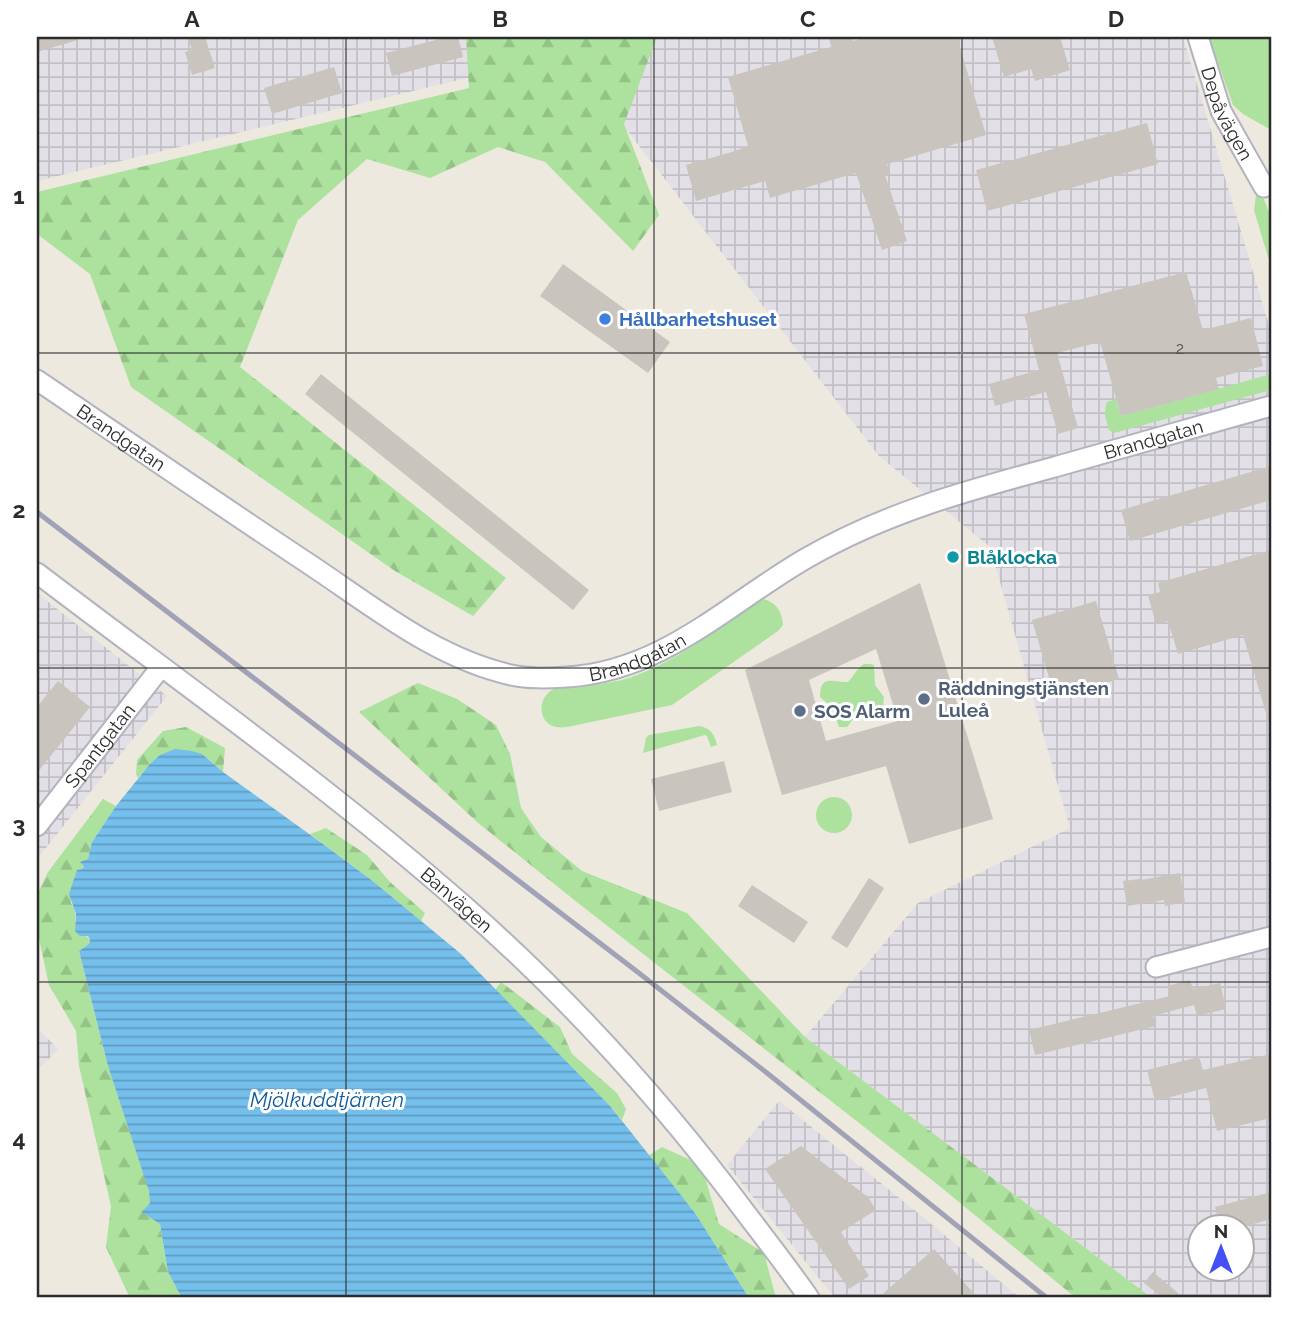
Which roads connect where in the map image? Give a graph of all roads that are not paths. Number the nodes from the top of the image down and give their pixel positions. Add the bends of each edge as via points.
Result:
1 (1198, 37) edge
2 (1264, 187) dead end
3 (37, 380) edge
4 (1271, 406) edge
5 (37, 573) edge
6 (161, 667) junction
7 (37, 826) edge
8 (1271, 937) edge
9 (1156, 967) dead end
10 (809, 1298) edge

1 - 2 street, Depåvägen via 1221,111
3 - 4 street, Brandgatan via 429,643 462,660 514,676 549,678 607,671 650,657 804,559 924,504
5 - 6 street, Banvägen
6 - 7 street, Spantgatan
6 - 10 street, Banvägen via 401,852 514,951 669,1116
8 - 9 street

